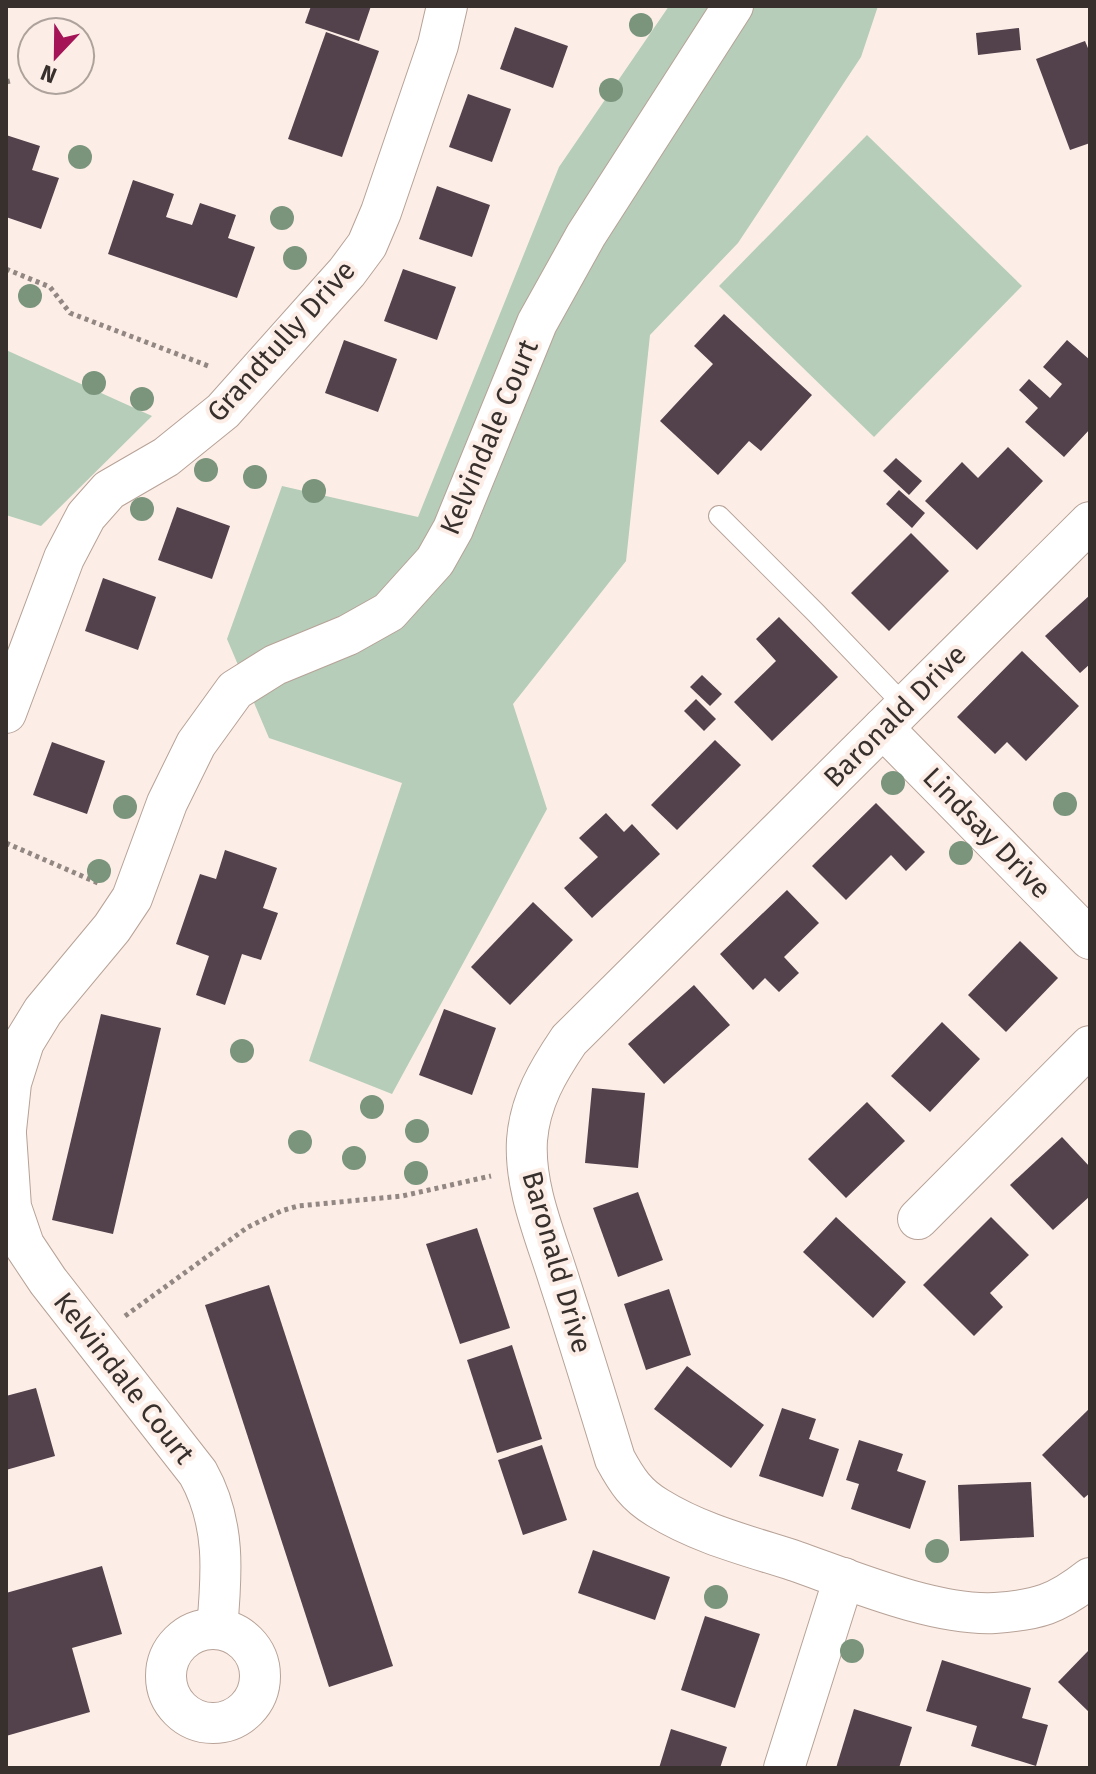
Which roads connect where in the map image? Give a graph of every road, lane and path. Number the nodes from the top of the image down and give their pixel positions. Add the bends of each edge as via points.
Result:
1 (447, 6) edge
2 (733, 6) edge
3 (6, 269) edge
4 (251, 382) junction
5 (719, 516) dead end
6 (1090, 522) edge
7 (6, 713) edge
8 (894, 717) junction
9 (6, 843) edge
10 (132, 898) junction
11 (1090, 939) edge
12 (1090, 1046) edge
13 (6, 1132) edge
14 (527, 1168) junction
15 (918, 1219) dead end
16 (94, 1339) junction
17 (844, 1578) junction
18 (1090, 1578) edge
19 (217, 1629) dead end
20 (784, 1768) edge

1 - 4 street, Grandtully Drive via 367,245
2 - 10 street, Kelvindale Court via 586,235 537,323 435,561 389,612 275,665 235,690 196,744 167,803
3 - 4 path via 50,287 70,313
4 - 7 street, Grandtully Drive via 166,457 109,490 86,516 64,558
5 - 8 lane via 816,613
6 - 8 street, Baronald Drive
8 - 11 street, Lindsay Drive
8 - 14 street, Baronald Drive via 569,1040 544,1077 532,1110
9 - 10 path
10 - 13 street, Kelvindale Court via 24,1042 11,1083
12 - 15 street
13 - 16 street, Kelvindale Court via 11,1207 24,1245
14 - 16 path via 402,1196 281,1211 248,1227
14 - 17 street, Baronald Drive via 615,1459 630,1487 703,1530
16 - 19 street, Kelvindale Court via 198,1473 212,1501 222,1560
17 - 18 street, Baronald Drive via 937,1607 992,1613 1035,1608 1066,1597
17 - 20 street

